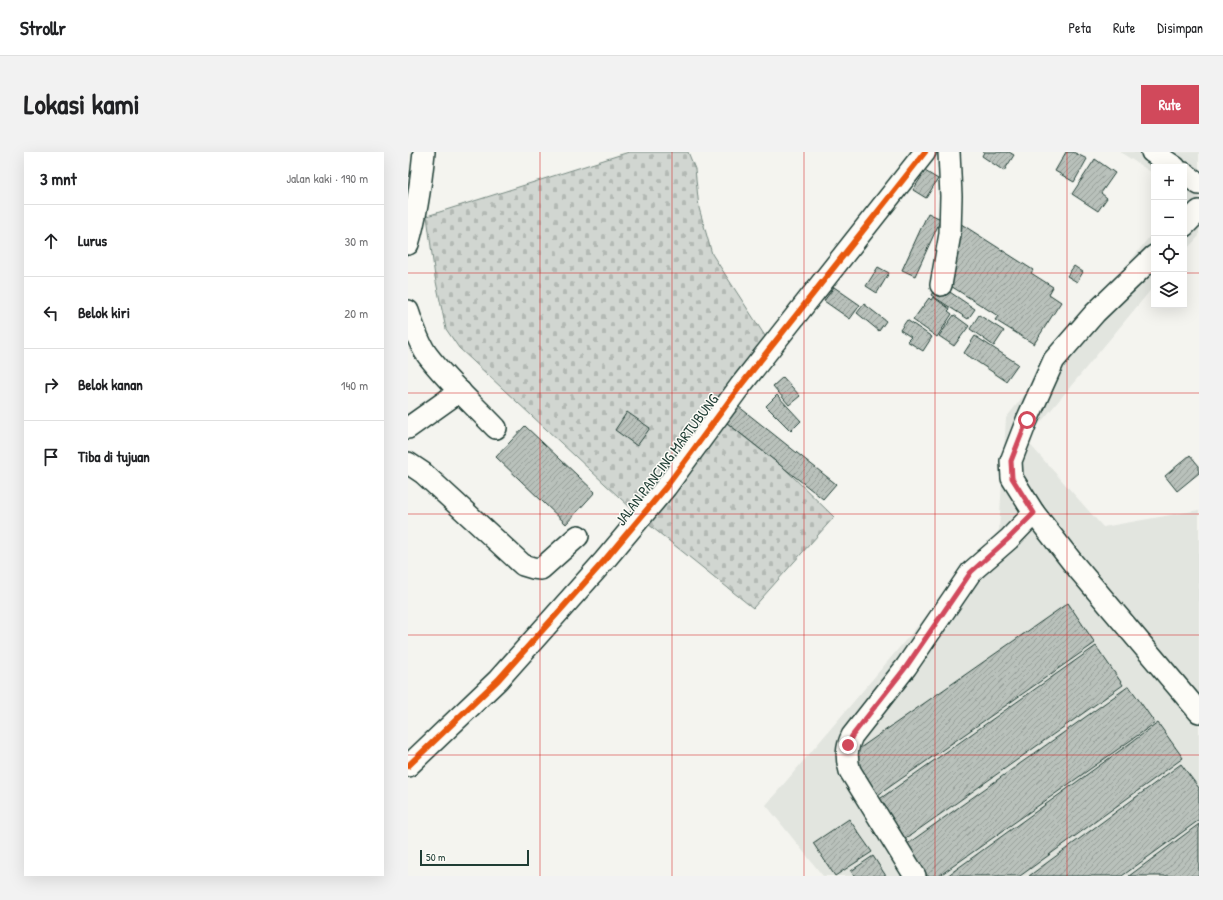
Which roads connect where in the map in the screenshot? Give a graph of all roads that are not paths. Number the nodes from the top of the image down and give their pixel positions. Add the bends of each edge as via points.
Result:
1 (424, 152) edge
2 (925, 152) edge
3 (949, 152) edge
4 (1152, 152) edge
5 (1170, 164) edge
6 (1187, 175) edge
7 (1199, 184) edge
8 (1199, 211) edge
9 (1187, 223) edge
10 (408, 244) edge
11 (1151, 259) edge
12 (941, 285) dead end
13 (408, 311) edge
14 (460, 392) junction
15 (408, 428) edge
16 (496, 428) dead end
17 (408, 463) edge
18 (1034, 513) junction
19 (578, 536) dead end
20 (1199, 712) edge
21 (408, 766) edge
22 (915, 876) edge

1 - 10 street via 421,187
2 - 21 street, JALAN PANCING MARTUBUNG via 741,385 666,487 604,562 498,680
3 - 12 street via 950,234
4 - 5 street
6 - 7 street
8 - 9 street
11 - 18 street via 1095,313 1054,360 1011,461 1012,478
13 - 14 street via 427,355
14 - 15 street
14 - 16 street
17 - 19 street via 423,473 523,565 541,569
18 - 20 street
18 - 22 street via 971,572 906,667 852,736 848,745 850,771

